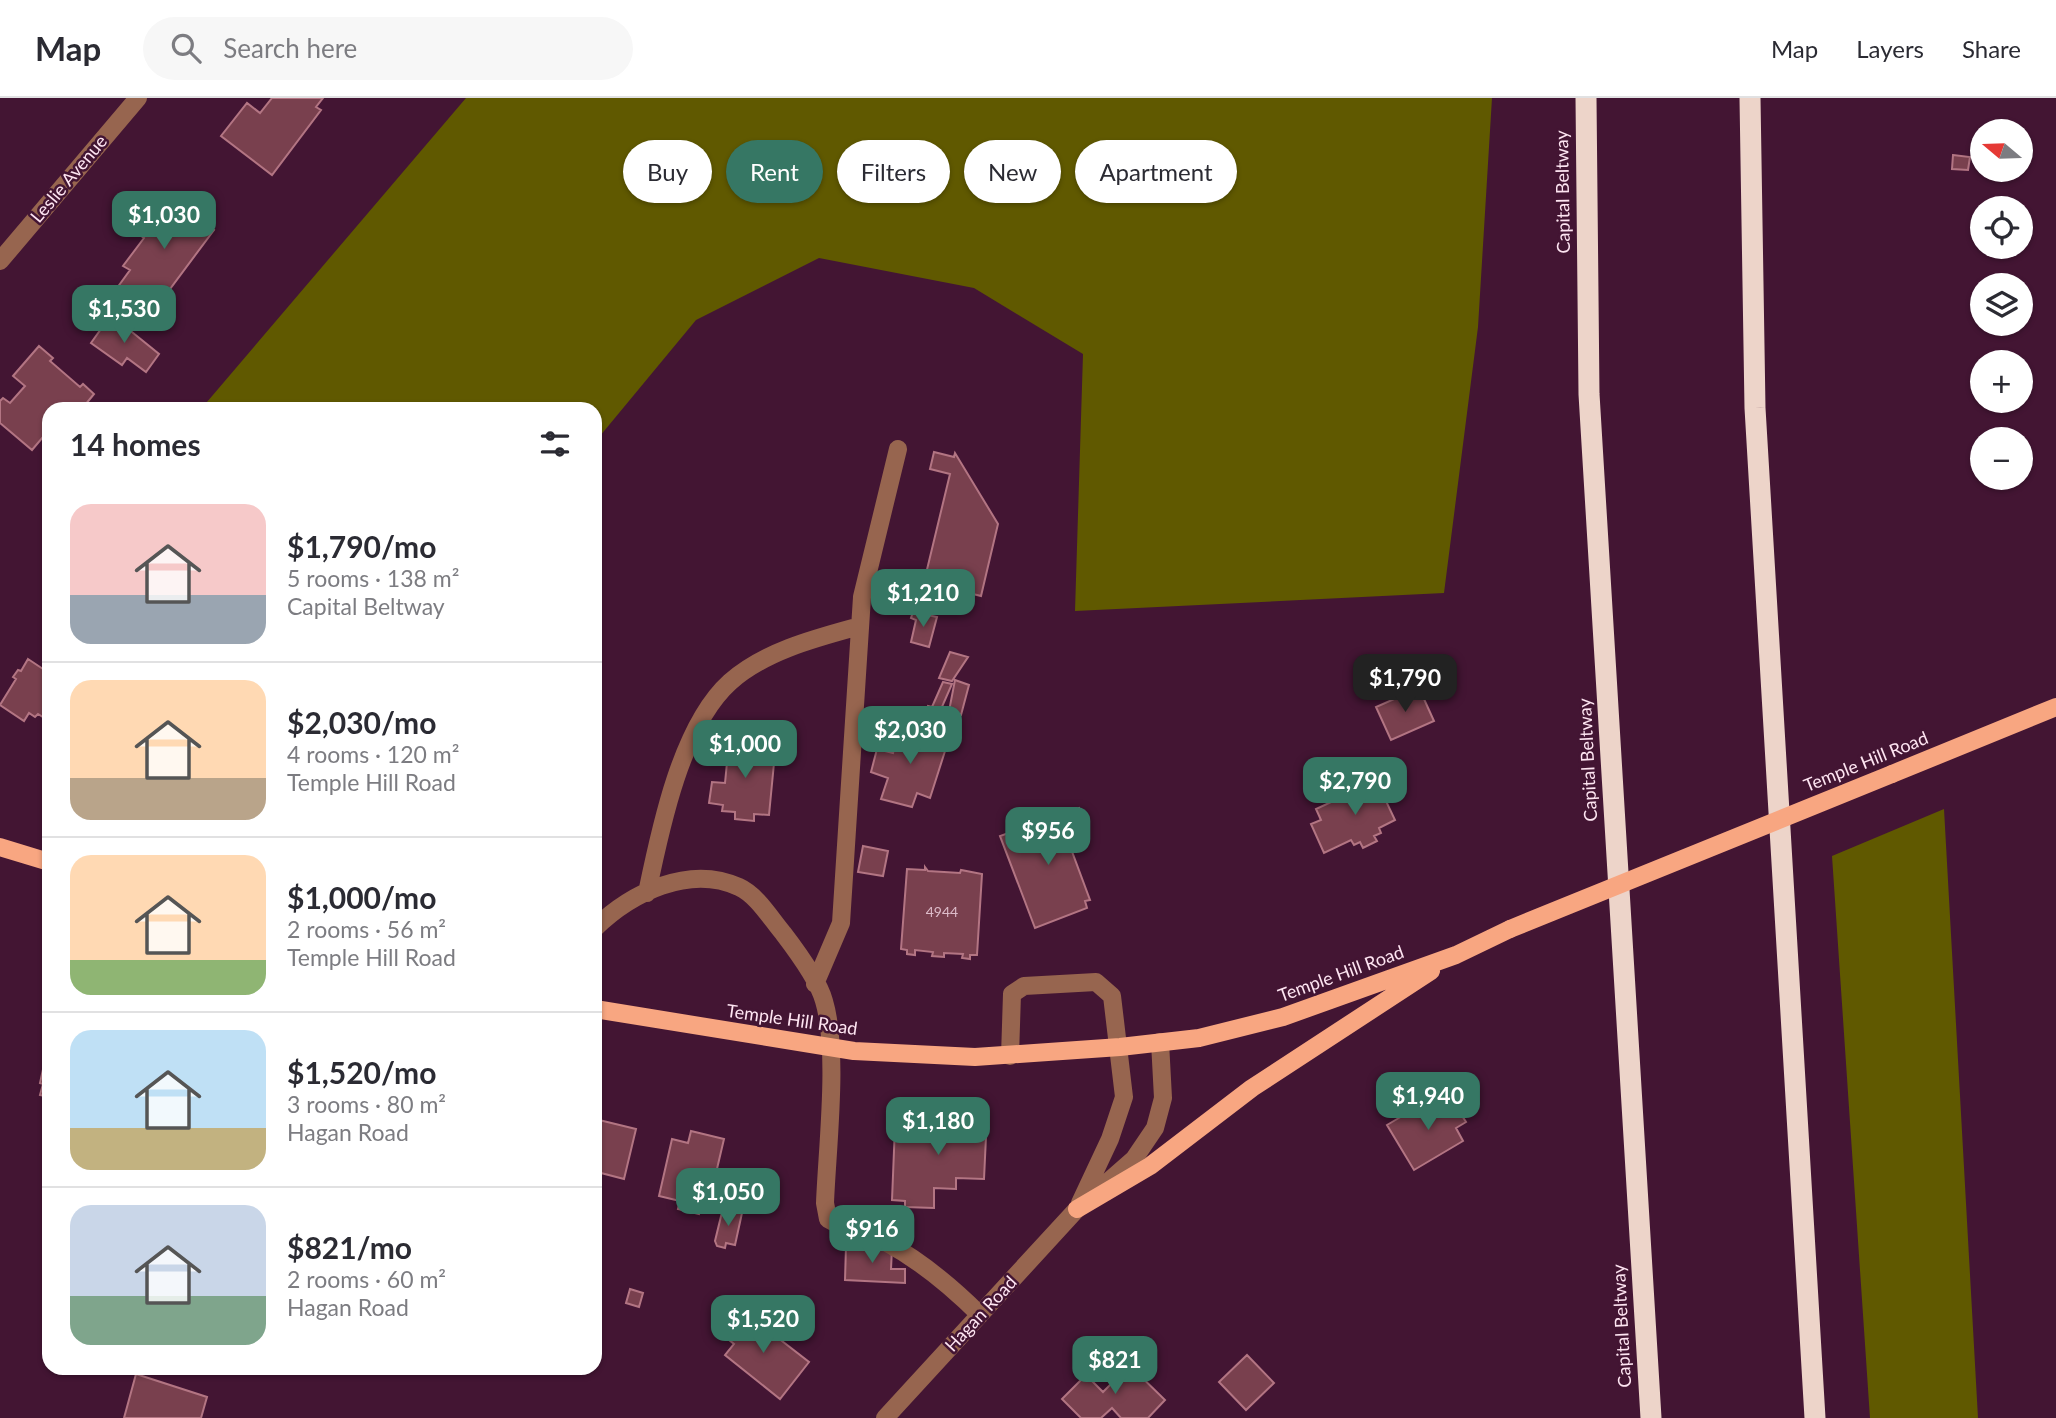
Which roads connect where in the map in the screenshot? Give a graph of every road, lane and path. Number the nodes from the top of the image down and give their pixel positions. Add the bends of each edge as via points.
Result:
1 (138, 98) edge
2 (1586, 98) edge
3 (1750, 98) edge
4 (0, 261) edge
5 (898, 449) dead end
6 (860, 626) junction
7 (2056, 707) edge
8 (0, 847) edge
9 (42, 860) edge
10 (647, 893) junction
11 (602, 921) edge
12 (1457, 955) junction
13 (815, 985) junction
14 (602, 1010) edge
15 (1160, 1042) junction
16 (830, 1047) junction
17 (1120, 1047) junction
18 (1010, 1056) junction
19 (1077, 1209) junction
20 (980, 1315) junction
21 (885, 1418) edge
22 (1651, 1418) edge
23 (1815, 1418) edge

1 - 4 street, Leslie Avenue
2 - 22 highway, Capital Beltway via 1589,394
3 - 23 highway via 1755,408
5 - 6 street via 862,597
6 - 10 street via 791,645 729,682 694,729 663,824
6 - 13 street via 841,923
7 - 12 main road, Temple Hill Road, bridge via 1510,929
8 - 9 main road
10 - 11 street via 616,907
10 - 13 street via 672,881 707,880 741,887 793,946
12 - 15 main road, Temple Hill Road via 1283,1017 1199,1038
12 - 19 main road via 1252,1088 1150,1166
13 - 16 street via 824,1000
14 - 16 main road, Temple Hill Road
15 - 17 main road, Temple Hill Road
15 - 19 street, Hagan Road via 1163,1098 1155,1128 1134,1159
16 - 18 main road, Temple Hill Road
16 - 20 street via 828,1219 882,1240 939,1275
17 - 18 main road, Temple Hill Road
17 - 18 street, Hagan Road via 1112,996 1096,982 1024,986 1012,994
17 - 19 street, Hagan Road via 1124,1097
19 - 20 street, Hagan Road
20 - 21 street, Hagan Road

